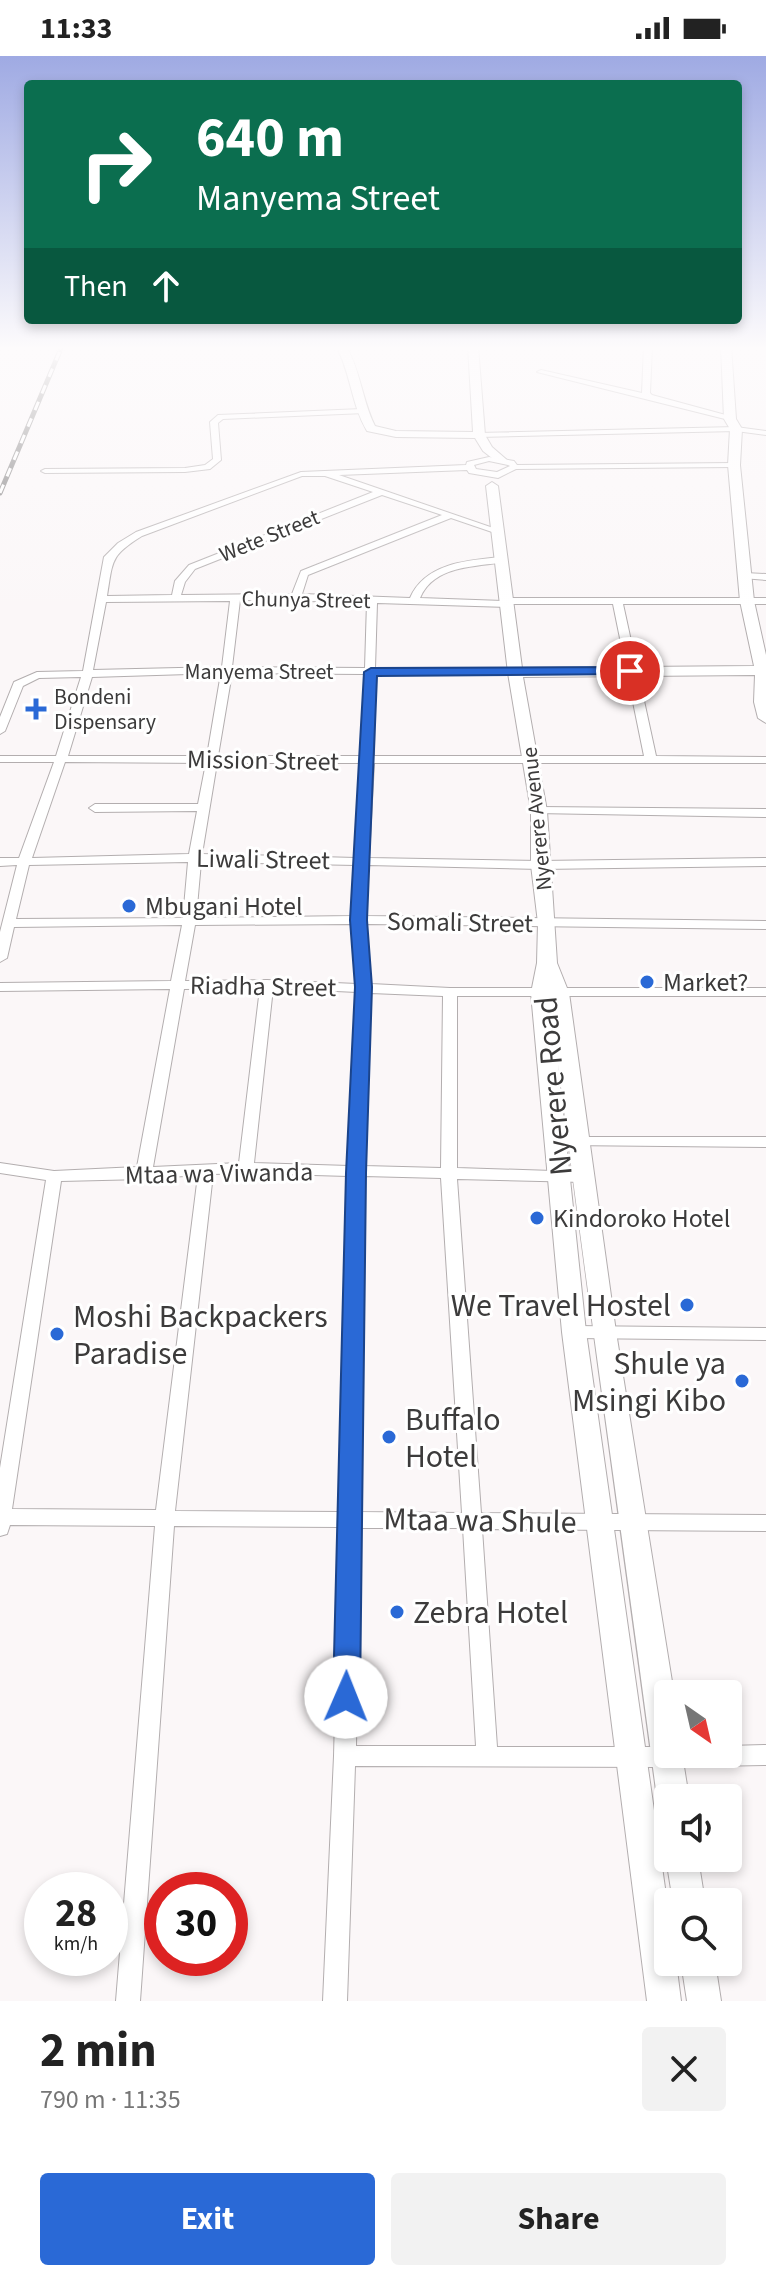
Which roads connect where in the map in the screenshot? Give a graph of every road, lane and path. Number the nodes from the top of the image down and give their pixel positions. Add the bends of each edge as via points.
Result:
1 (215, 437) edge
2 (480, 437) edge
3 (733, 437) edge
4 (487, 449) junction
5 (501, 460) junction
6 (734, 465) junction
7 (475, 467) junction
8 (511, 470) junction
9 (45, 471) dead end
10 (321, 471) junction
11 (492, 486) junction
12 (381, 492) junction
13 (448, 516) junction
14 (498, 531) junction
15 (502, 560) junction
16 (745, 576) junction
17 (766, 577) edge
18 (296, 597) junction
19 (176, 598) junction
20 (235, 598) junction
21 (103, 599) junction
22 (372, 600) junction
23 (414, 600) junction
24 (617, 600) junction
25 (747, 601) junction
26 (766, 601) edge
27 (508, 602) junction
28 (227, 670) junction
29 (764, 670) edge
30 (630, 671) junction
31 (88, 672) junction
32 (371, 672) junction
33 (515, 672) junction
34 (764, 702) edge
35 (766, 718) edge
36 (1, 724) edge
37 (0, 759) edge
38 (61, 759) junction
39 (211, 759) junction
40 (766, 760) edge
41 (651, 761) junction
42 (368, 762) junction
43 (532, 762) junction
44 (203, 807) junction
45 (95, 808) dead end
46 (539, 811) junction
47 (766, 813) edge
48 (195, 858) junction
49 (362, 861) junction
50 (0, 862) edge
51 (24, 862) junction
52 (766, 862) edge
53 (540, 865) junction
54 (189, 920) junction
55 (359, 920) junction
56 (9, 923) junction
57 (547, 923) junction
58 (766, 925) edge
59 (0, 958) edge
60 (547, 963) joint
61 (267, 984) junction
62 (178, 985) junction
63 (0, 987) edge
64 (364, 987) junction
65 (450, 992) junction
66 (766, 992) edge
67 (550, 993) junction
68 (567, 1142) junction
69 (766, 1142) edge
70 (0, 1168) edge
71 (246, 1168) junction
72 (206, 1169) junction
73 (356, 1173) junction
74 (144, 1174) junction
75 (449, 1175) junction
76 (54, 1176) junction
77 (572, 1177) junction
78 (574, 1332) junction
79 (604, 1332) junction
80 (766, 1334) edge
81 (165, 1517) junction
82 (350, 1519) junction
83 (470, 1520) junction
84 (598, 1521) junction
85 (635, 1522) junction
86 (1, 1523) edge
87 (766, 1523) edge
88 (656, 1680) edge
89 (487, 1755) junction
90 (766, 1755) edge
91 (345, 1756) junction
92 (742, 1756) edge
93 (632, 1759) junction
94 (654, 1759) edge
95 (700, 1976) edge
96 (128, 2001) edge
97 (335, 2001) edge
98 (664, 2001) edge
99 (704, 2001) edge

1 - 9 street via 217,460 207,467
2 - 4 street
3 - 6 street
4 - 5 street
4 - 7 street
5 - 7 street
5 - 8 street
6 - 8 street
6 - 16 street
7 - 8 street
7 - 10 street
7 - 11 street
8 - 11 street
10 - 12 street
10 - 21 street via 288,478 139,534 109,557
11 - 14 street, Nyerere Avenue
12 - 13 street
12 - 19 street, Wete Street via 192,567 180,581
13 - 14 street
13 - 18 street via 304,573
14 - 15 street, Nyerere Avenue
15 - 23 street via 438,573 421,585
15 - 27 street, Nyerere Avenue
16 - 17 street
16 - 25 street
18 - 20 street, Chunya Street
18 - 22 street, Chunya Street
19 - 20 street, Chunya Street
19 - 21 street, Chunya Street
20 - 28 street
21 - 31 street
22 - 23 street, Chunya Street
22 - 32 street
23 - 27 street, Chunya Street
24 - 25 street, Chunya Street
24 - 27 street, Chunya Street
24 - 30 street
25 - 26 street, Chunya Street
25 - 29 street
27 - 33 street, Nyerere Avenue
28 - 31 street, Manyema Street
28 - 32 street, Manyema Street
28 - 39 street
29 - 30 street
29 - 34 street
30 - 33 street
30 - 41 street
31 - 36 street, Manyema Street via 27,677 18,684
31 - 38 street
32 - 33 street, Manyema Street
32 - 42 street
33 - 43 street, Nyerere Avenue
34 - 35 street
37 - 38 street, Mission Street
38 - 39 street, Mission Street
38 - 51 street
39 - 42 street, Mission Street
39 - 44 street
40 - 41 street, Mission Street
41 - 43 street, Mission Street
42 - 43 street, Mission Street
42 - 49 street
43 - 46 street, Nyerere Avenue
44 - 45 street
44 - 48 street
46 - 47 street
46 - 53 street, Nyerere Avenue
48 - 49 street, Liwali Street
48 - 51 street, Liwali Street
48 - 54 street
49 - 53 street, Liwali Street
49 - 55 street
50 - 51 street, Liwali Street
51 - 56 street
52 - 53 street, Liwali Street
53 - 57 street, Nyerere Avenue
54 - 55 street, Somali Street
54 - 56 street, Somali Street
54 - 62 street
55 - 57 street, Somali Street
55 - 64 street
56 - 59 street
57 - 58 street, Somali Street
57 - 60 street, Nyerere Avenue
60 - 67 street, Nyerere Road
61 - 62 street, Riadha Street
61 - 64 street, Riadha Street
61 - 71 street
62 - 63 street, Riadha Street
62 - 74 street
64 - 65 street, Riadha Street
64 - 73 street
65 - 67 street, Riadha Street
65 - 75 street
66 - 67 street, Riadha Street
67 - 68 street, Nyerere Road
68 - 69 street
68 - 77 street, Nyerere Road
70 - 76 street, Mtaa wa Viwanda
71 - 72 street, Mtaa wa Viwanda
71 - 73 street, Mtaa wa Viwanda
72 - 74 street, Mtaa wa Viwanda
72 - 81 street
73 - 75 street, Mtaa wa Viwanda
73 - 82 street
74 - 76 street, Mtaa wa Viwanda
75 - 77 street, Mtaa wa Viwanda
75 - 83 street
76 - 86 street
77 - 78 street, Nyerere Road
77 - 79 street, Nyerere Road
78 - 79 street
78 - 84 street, Nyerere Road
79 - 80 street
79 - 85 street, Nyerere Road
81 - 82 street, Mtaa wa Shule
81 - 86 street, Mtaa wa Shule
81 - 96 street
82 - 83 street, Mtaa wa Shule
82 - 91 street
83 - 84 street, Mtaa wa Shule
83 - 89 street
84 - 85 street, Mtaa wa Shule
84 - 93 street, Nyerere Road
85 - 87 street, Mtaa wa Shule
85 - 88 street, Nyerere Road
89 - 91 street
89 - 93 street
90 - 92 street
91 - 97 street
93 - 94 street
93 - 98 street, Nyerere Road
95 - 99 street

